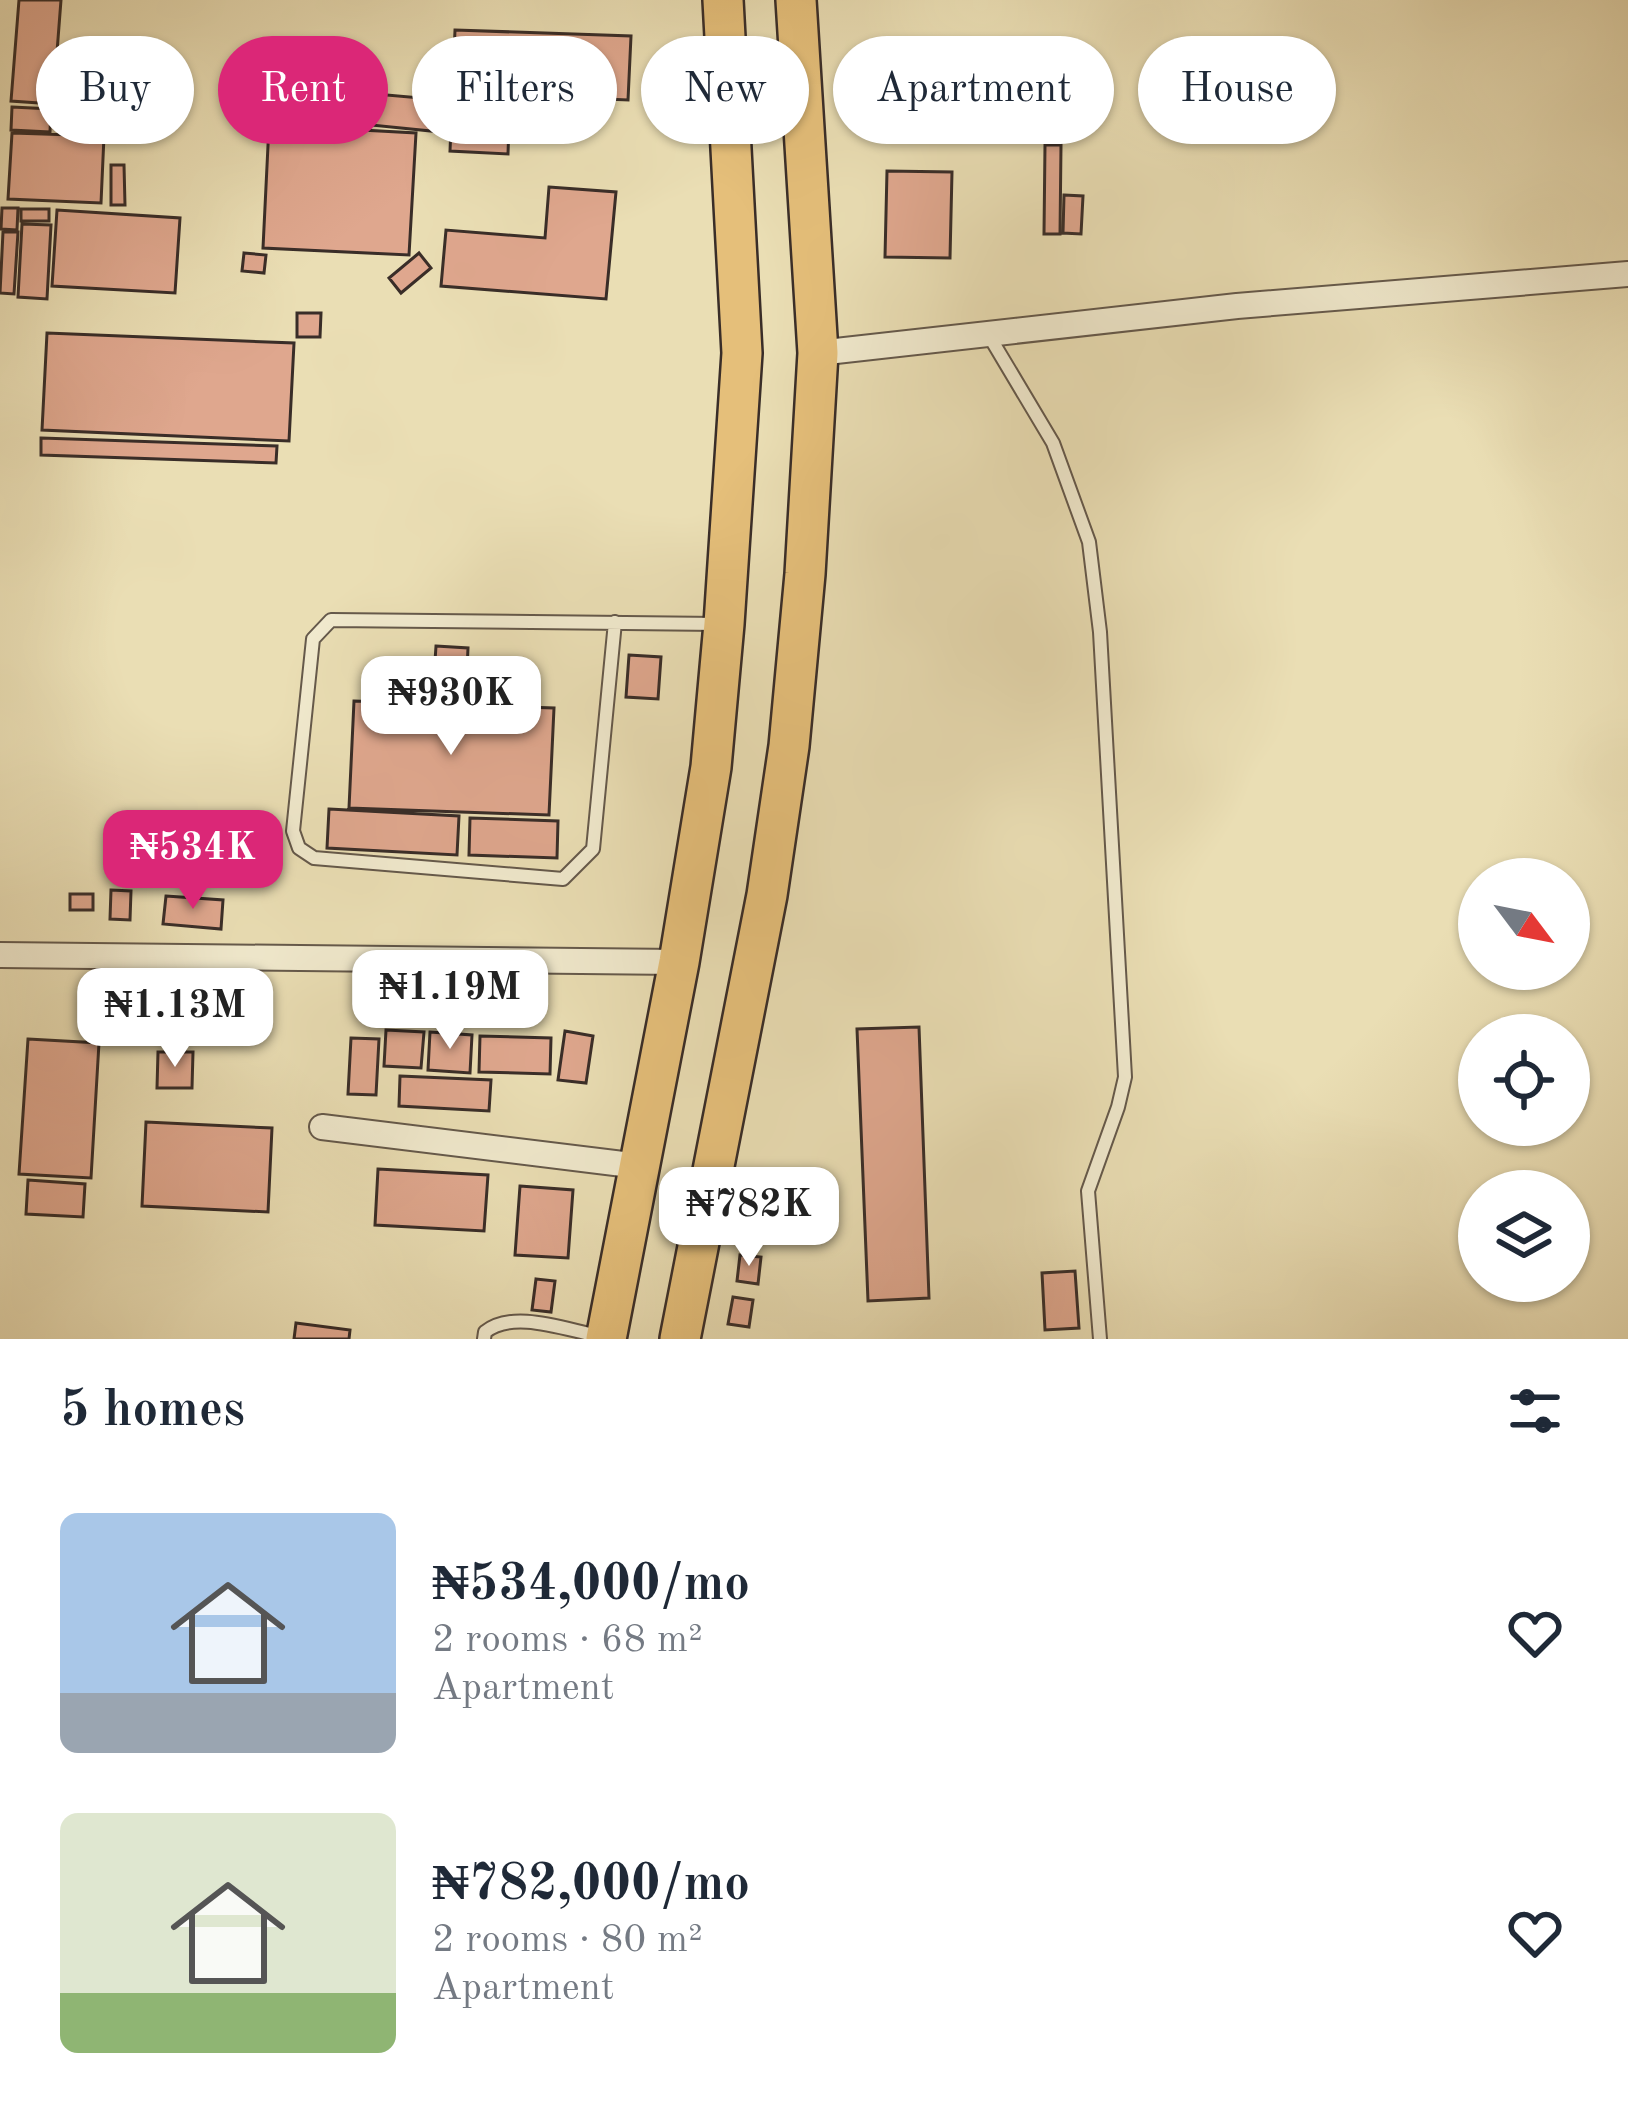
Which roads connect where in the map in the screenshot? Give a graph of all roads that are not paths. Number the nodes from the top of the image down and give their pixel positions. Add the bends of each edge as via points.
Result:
1 (723, 0) edge
2 (796, 0) edge
3 (1628, 274) edge
4 (988, 334) junction
5 (818, 353) junction
6 (615, 622) junction
7 (724, 624) junction
8 (0, 956) edge
9 (679, 962) junction
10 (322, 1126) dead end
11 (639, 1166) junction
12 (606, 1338) edge
13 (484, 1339) edge
14 (680, 1339) edge
15 (1100, 1339) edge

1 - 7 highway via 742,353
2 - 5 highway
3 - 4 street
4 - 5 street
4 - 15 lane via 1053,443 1089,542 1100,632 1124,1077 1088,1191
5 - 14 highway via 789,746
6 - 6 lane via 331,620 313,639 293,831 299,848 314,858 563,879 593,848
6 - 7 lane
7 - 9 highway
8 - 9 street
9 - 11 highway
10 - 11 street
11 - 12 highway
12 - 13 lane via 512,1321 496,1323

